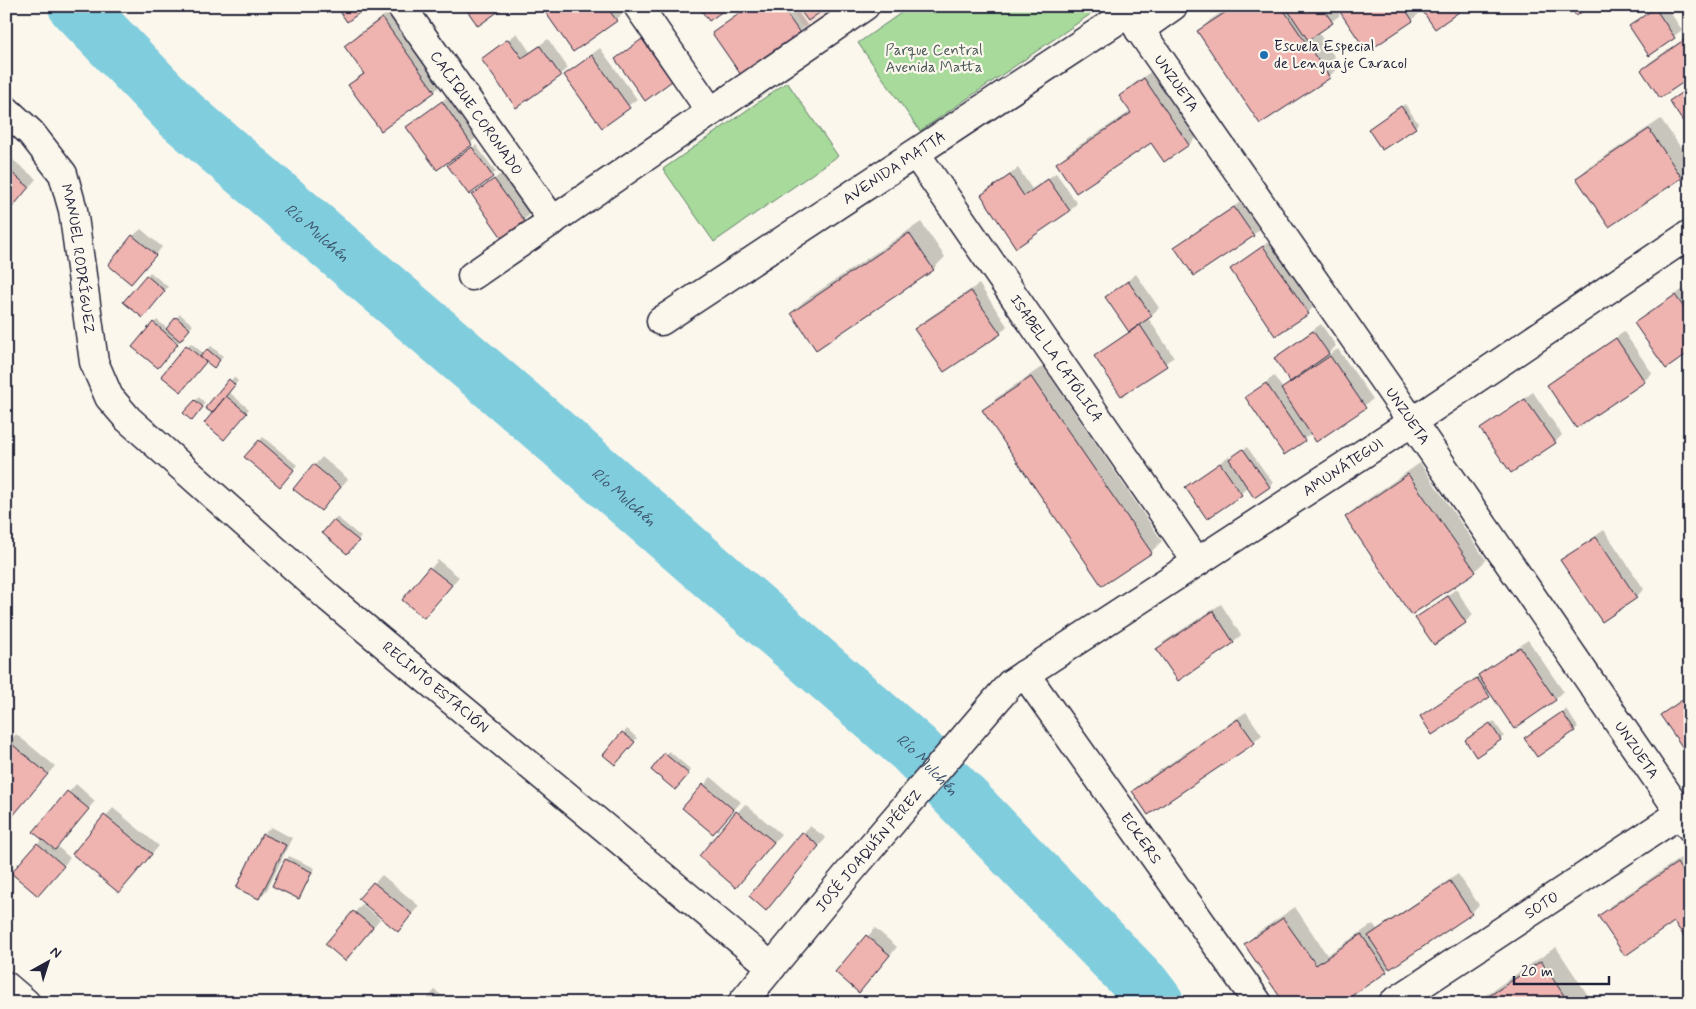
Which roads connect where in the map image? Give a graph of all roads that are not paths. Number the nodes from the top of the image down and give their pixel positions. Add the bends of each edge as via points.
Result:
1 (401, 6) edge
2 (638, 6) edge
3 (865, 6) edge
4 (1173, 6) edge
5 (1130, 16) edge
6 (6, 110) edge
7 (711, 112) junction
8 (916, 154) junction
9 (553, 221) junction
10 (1690, 234) edge
11 (472, 276) dead end
12 (660, 321) dead end
13 (109, 397) joint
14 (1412, 422) junction
15 (1197, 562) junction
16 (1025, 674) junction
17 (995, 699) joint
18 (1687, 816) edge
19 (772, 967) junction
20 (6, 986) edge
21 (26, 1003) edge
22 (742, 1003) edge
23 (1258, 1003) edge
24 (1393, 1003) edge

1 - 9 street, CACIQUE CORONADO
2 - 7 street
3 - 7 street
4 - 5 street, AVENIDA MATTA
5 - 8 street, AVENIDA MATTA
5 - 14 street, UNZUETA
6 - 13 street, MANUEL RODRÍGUEZ via 31,134 63,174 72,210 94,362
7 - 9 street
8 - 12 street, AVENIDA MATTA
8 - 15 street, ISABEL LA CATÓLICA
9 - 11 street
10 - 14 street, AMUNÁTEGUI
13 - 19 street, RECINTO ESTACIÓN via 128,419 329,598
14 - 15 street, AMUNÁTEGUI
14 - 18 street, UNZUETA
15 - 16 street, AMUNÁTEGUI
16 - 17 street, AMUNÁTEGUI
16 - 23 street, ECKERS
17 - 19 street, JOSÉ JOAQUÍN PÉREZ
18 - 24 street, SOTO
19 - 22 street, JOSÉ JOAQUÍN PÉREZ
20 - 21 street

